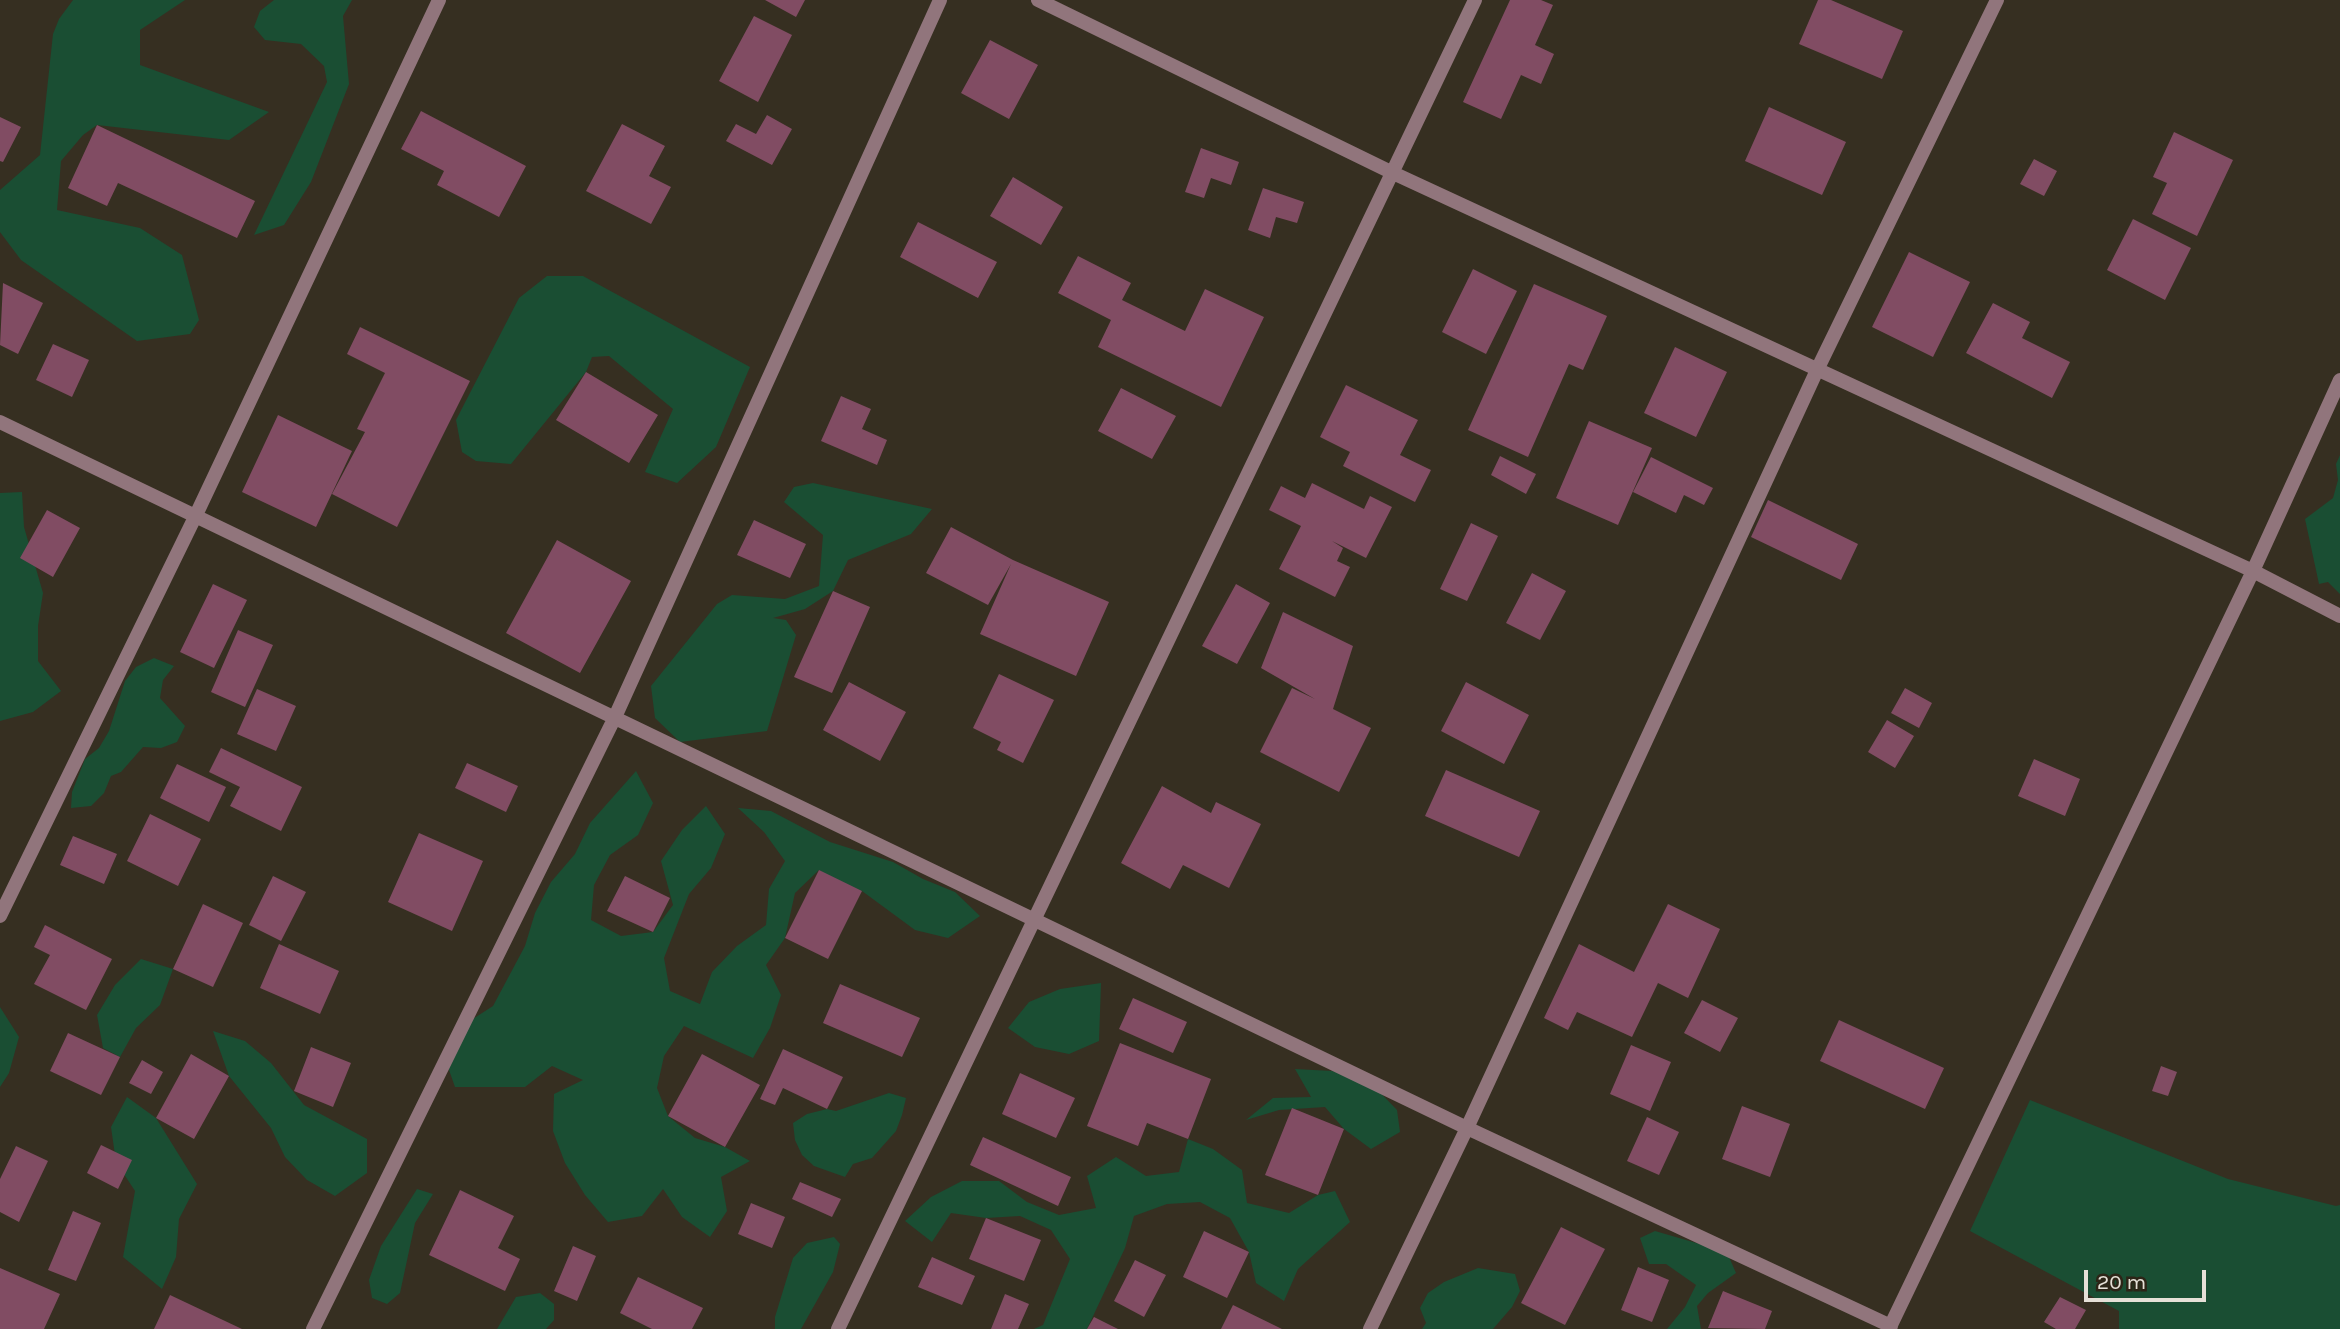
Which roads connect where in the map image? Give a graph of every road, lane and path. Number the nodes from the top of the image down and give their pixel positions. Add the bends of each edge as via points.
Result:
1 (439, 0) edge
2 (940, 0) edge
3 (1038, 0) edge
4 (1475, 0) edge
5 (1997, 0) edge
6 (1393, 173) junction
7 (1818, 368) junction
8 (2340, 380) edge
9 (0, 422) edge
10 (196, 515) junction
11 (2253, 571) junction
12 (2340, 616) edge
13 (615, 717) junction
14 (0, 916) edge
15 (1035, 921) junction
16 (1467, 1128) junction
17 (1890, 1327) edge
18 (313, 1329) edge
19 (838, 1329) edge
20 (1370, 1329) edge

1 - 10 street
2 - 13 street
3 - 6 street
4 - 6 street
5 - 7 street
6 - 7 street
6 - 15 street
7 - 11 street
7 - 16 street
8 - 11 street
9 - 10 street
10 - 13 street
10 - 14 street
11 - 12 street
11 - 17 street
13 - 15 street
13 - 18 street
15 - 16 street
15 - 19 street
16 - 17 street
16 - 20 street

